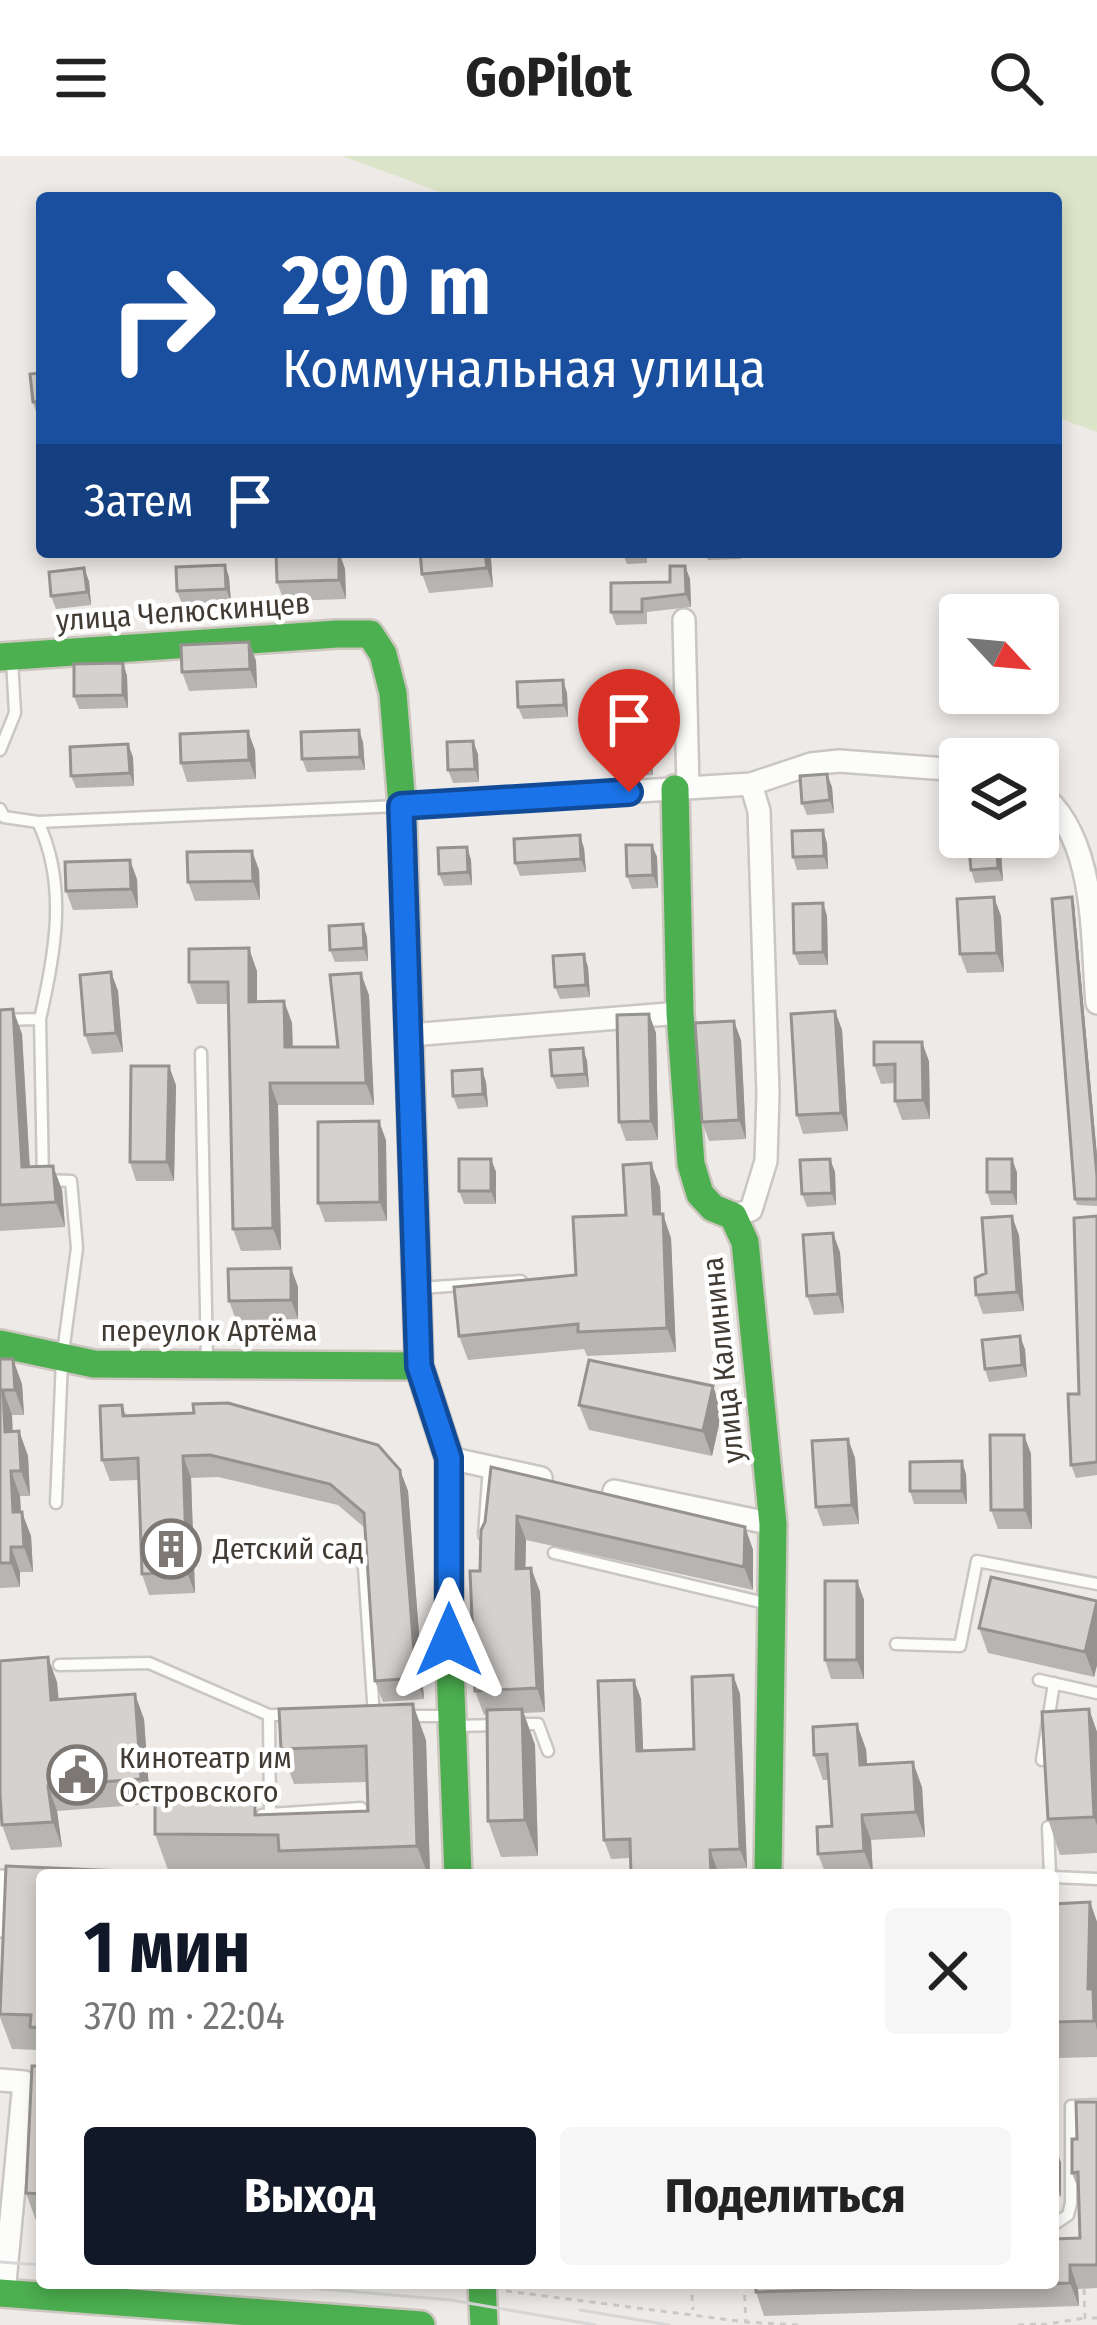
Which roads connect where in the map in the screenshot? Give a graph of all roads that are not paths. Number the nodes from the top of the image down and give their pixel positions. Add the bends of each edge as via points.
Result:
1 (684, 620) dead end
2 (6, 656) edge
3 (0, 749) edge
4 (939, 768) edge
5 (751, 784) junction
6 (681, 789) junction
7 (401, 806) junction
8 (0, 809) edge
9 (1059, 810) edge
10 (38, 822) junction
11 (1097, 998) edge
12 (680, 1013) junction
13 (40, 1019) junction
14 (0, 1020) edge
15 (410, 1035) junction
16 (201, 1053) dead end
17 (733, 1216) junction
18 (530, 1280) edge
19 (416, 1288) junction
20 (0, 1344) edge
21 (62, 1360) junction
22 (207, 1364) junction
23 (419, 1366) junction
24 (449, 1458) junction
25 (488, 1467) junction
26 (541, 1478) edge
27 (614, 1491) edge
28 (56, 1503) dead end
29 (773, 1524) junction
30 (484, 1545) edge
31 (554, 1553) dead end
32 (364, 1568) edge
33 (1097, 1584) edge
34 (772, 1605) junction
35 (896, 1644) dead end
36 (59, 1664) dead end
37 (1039, 1680) dead end
38 (1054, 1683) junction
39 (1097, 1693) edge
40 (269, 1715) junction
41 (311, 1715) edge
42 (353, 1715) edge
43 (374, 1716) junction
44 (452, 1722) junction
45 (548, 1751) dead end
46 (1042, 1760) edge
47 (361, 1808) edge
48 (270, 1814) junction
49 (247, 1816) edge
50 (1048, 1827) edge
51 (458, 1869) edge
52 (768, 1869) edge
53 (1051, 1869) edge
54 (1059, 1876) edge
55 (1097, 1879) edge
56 (8, 1882) edge
57 (0, 1926) edge
58 (0, 2080) edge
59 (33, 2082) edge
60 (1097, 2105) edge
61 (1059, 2221) edge
62 (482, 2289) edge
63 (2, 2293) edge
64 (421, 2325) edge
65 (484, 2325) edge

1 - 6 street
2 - 3 lane via 15,713
2 - 7 street, улица Челюскинцев via 370,634 393,693
4 - 5 street via 839,761
5 - 6 street
5 - 17 street via 759,811 766,1161 752,1210
6 - 7 street
6 - 12 street, улица Калинина
7 - 10 lane
7 - 15 street
8 - 10 lane via 4,817
9 - 11 street via 1086,865
10 - 13 lane via 55,873 56,921
12 - 15 street
12 - 17 street, улица Калинина via 694,1180 713,1208
13 - 14 lane
13 - 21 lane via 43,1180 71,1181 77,1248
15 - 19 street
16 - 22 lane
17 - 29 street, улица Калинина via 746,1242
18 - 19 lane
19 - 23 street
20 - 21 street, переулок Артёма
21 - 22 street, переулок Артёма
21 - 28 lane
22 - 23 street, переулок Артёма
23 - 24 street
24 - 25 street
24 - 44 street
25 - 26 street
25 - 30 lane
27 - 29 street
29 - 34 street, улица Калинина
31 - 34 lane
32 - 43 lane
33 - 35 lane via 977,1561 960,1646
34 - 52 street, улица Калинина
36 - 40 lane via 149,1663
37 - 38 lane
38 - 39 lane
38 - 46 lane
40 - 41 lane
40 - 48 lane
42 - 43 lane
43 - 44 lane
44 - 45 lane via 538,1724
44 - 51 street
47 - 48 lane
48 - 49 lane
50 - 53 lane
54 - 55 lane
56 - 57 street
58 - 59 street
59 - 63 street
60 - 61 lane via 1071,2106 1071,2203
62 - 65 street
63 - 64 street

